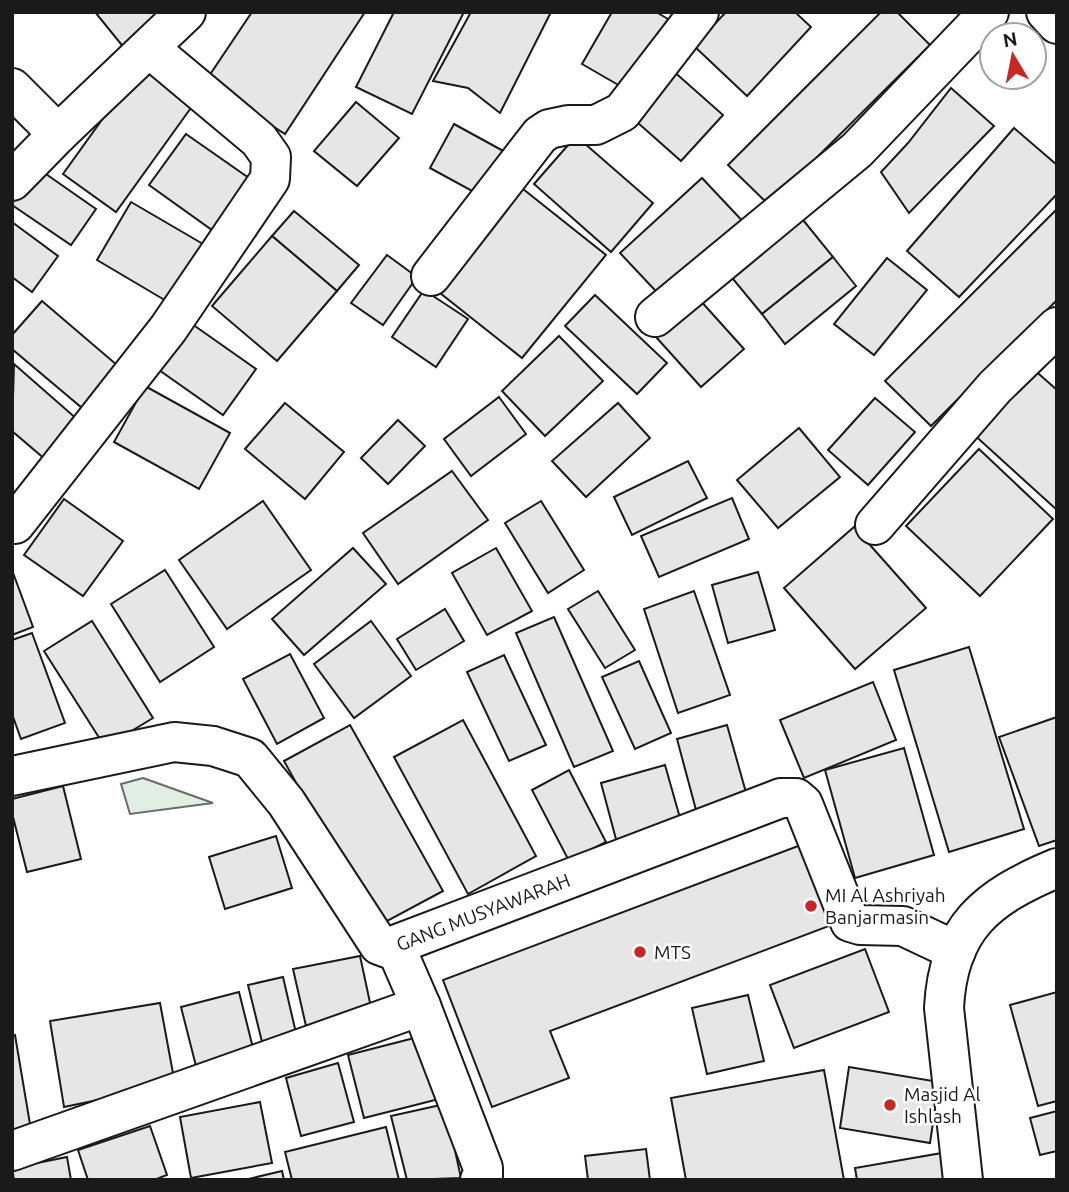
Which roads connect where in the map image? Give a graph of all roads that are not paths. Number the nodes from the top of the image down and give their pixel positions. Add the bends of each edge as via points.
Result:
1 (186, 12) edge
2 (699, 12) edge
3 (989, 12) edge
4 (1046, 12) edge
5 (1057, 24) edge
6 (149, 48) junction
7 (12, 88) edge
8 (58, 134) junction
9 (12, 181) edge
10 (431, 276) dead end
11 (655, 317) dead end
12 (1057, 327) edge
13 (15, 524) dead end
14 (875, 525) dead end
15 (12, 776) edge
16 (1057, 868) edge
17 (395, 946) junction
18 (956, 951) junction
19 (421, 1006) junction
20 (12, 1151) edge
21 (480, 1180) edge
22 (963, 1180) edge

1 - 6 street
2 - 10 street via 622,112 596,125 550,129 540,135
3 - 11 street via 857,150
4 - 5 street
6 - 8 street
6 - 13 street via 259,140 271,157 270,179 168,329
7 - 8 street
8 - 9 street
12 - 14 street via 995,387
15 - 17 street, GANG MUSYAWARAH via 174,742 213,746 250,758 286,802 379,945
16 - 18 street via 992,901 970,923
17 - 18 street, GANG MUSYAWARAH via 781,798 796,798 803,804 850,922 903,926
17 - 19 street
18 - 22 street via 946,980 944,1008
19 - 20 street
19 - 21 street via 484,1168

